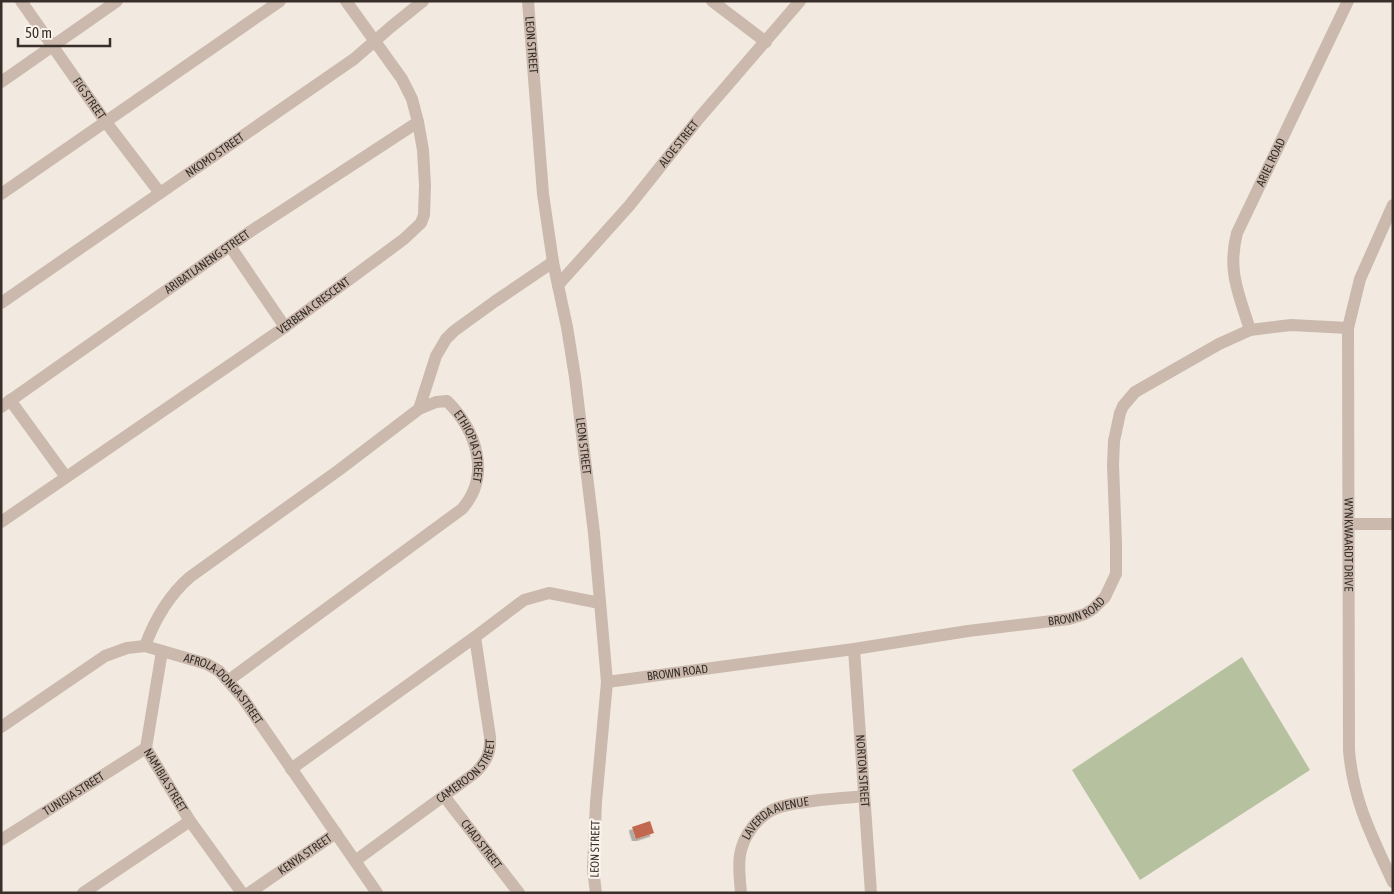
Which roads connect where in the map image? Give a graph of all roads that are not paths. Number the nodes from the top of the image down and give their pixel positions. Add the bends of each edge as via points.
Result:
1 (21, 1) edge
2 (117, 1) edge
3 (280, 1) edge
4 (346, 1) edge
5 (423, 1) edge
6 (528, 1) edge
7 (712, 1) edge
8 (1348, 1) edge
9 (799, 2) edge
10 (376, 40) junction
11 (766, 42) junction
12 (52, 46) junction
13 (1, 82) edge
14 (106, 121) junction
15 (418, 122) junction
16 (1, 194) edge
17 (160, 194) junction
18 (1393, 205) edge
19 (230, 246) junction
20 (553, 262) junction
21 (558, 285) junction
22 (1, 302) edge
23 (285, 328) junction
24 (1348, 328) junction
25 (1250, 330) junction
26 (6, 404) edge
27 (419, 409) junction
28 (66, 477) junction
29 (1, 522) edge
30 (1348, 524) junction
31 (1393, 524) edge
32 (600, 603) junction
33 (475, 638) junction
34 (145, 646) junction
35 (854, 649) junction
36 (162, 651) junction
37 (229, 680) junction
38 (607, 682) junction
39 (1, 727) edge
40 (146, 748) junction
41 (292, 769) junction
42 (444, 796) junction
43 (864, 796) junction
44 (190, 821) junction
45 (336, 833) junction
46 (1, 840) edge
47 (355, 861) junction
48 (1393, 882) edge
49 (83, 893) edge
50 (242, 893) edge
51 (249, 893) edge
52 (377, 893) edge
53 (519, 893) edge
54 (596, 893) edge
55 (741, 893) edge
56 (872, 893) edge

1 - 12 street, FIG STREET
2 - 12 street
3 - 14 street
4 - 10 street, VERBENA CRESCENT
5 - 10 street, NKOMO STREET
6 - 20 street, LEON STREET via 543,194
7 - 11 street
8 - 25 street, ARIEL ROAD via 1237,233 1232,266
9 - 11 street, ALOE STREET
10 - 15 street, VERBENA CRESCENT via 402,79
10 - 17 street, NKOMO STREET via 354,59
11 - 21 street, ALOE STREET via 700,117 629,206
12 - 13 street
12 - 14 street, FIG STREET
14 - 16 street
14 - 17 street, FIG STREET
15 - 19 street, ARIBATLANENG STREET
15 - 23 street, VERBENA CRESCENT via 425,185 421,222 404,240
17 - 22 street, NKOMO STREET
18 - 24 street, WYNKWAARDT DRIVE via 1360,279
19 - 23 street
19 - 26 street, ARIBATLANENG STREET
20 - 21 street, LEON STREET
20 - 27 street via 446,339 436,356
21 - 32 street, LEON STREET via 578,396
23 - 28 street, VERBENA CRESCENT
24 - 25 street, BROWN ROAD via 1291,325
24 - 30 street, WYNKWAARDT DRIVE
25 - 35 street, BROWN ROAD via 1147,384 1123,406 1114,441 1116,574 1105,598 1093,609 1069,620 976,630
26 - 28 street
27 - 34 street, ETHIOPIA STREET via 190,576 159,613
27 - 37 street, ETHIOPIA STREET via 447,401 467,425 478,460 477,484 471,499 462,509
28 - 29 street, VERBENA CRESCENT
30 - 31 street
30 - 48 street, WYNKWAARDT DRIVE via 1350,765 1360,808
32 - 33 street via 549,593 538,595 524,600
32 - 38 street, LEON STREET
33 - 41 street
33 - 42 street, CAMEROON STREET via 490,752 478,770
34 - 36 street, AFROLA-DONGA STREET
34 - 39 street, AFROLA-DONGA STREET via 105,656
35 - 38 street, BROWN ROAD
35 - 43 street, NORTON STREET
36 - 37 street, AFROLA-DONGA STREET via 206,664
36 - 40 street, NAMIBIA STREET
37 - 41 street, AFROLA-DONGA STREET
38 - 54 street, LEON STREET via 595,819 593,869
40 - 44 street, NAMIBIA STREET
40 - 46 street, TUNISIA STREET
41 - 45 street, AFROLA-DONGA STREET
42 - 47 street, CAMEROON STREET
42 - 53 street, CHAD STREET
43 - 55 street, LAVERDA AVENUE via 789,805 759,819 740,854
43 - 56 street, NORTON STREET
44 - 49 street
44 - 50 street, NAMIBIA STREET
45 - 47 street, AFROLA-DONGA STREET
45 - 51 street, KENYA STREET
47 - 52 street, AFROLA-DONGA STREET

